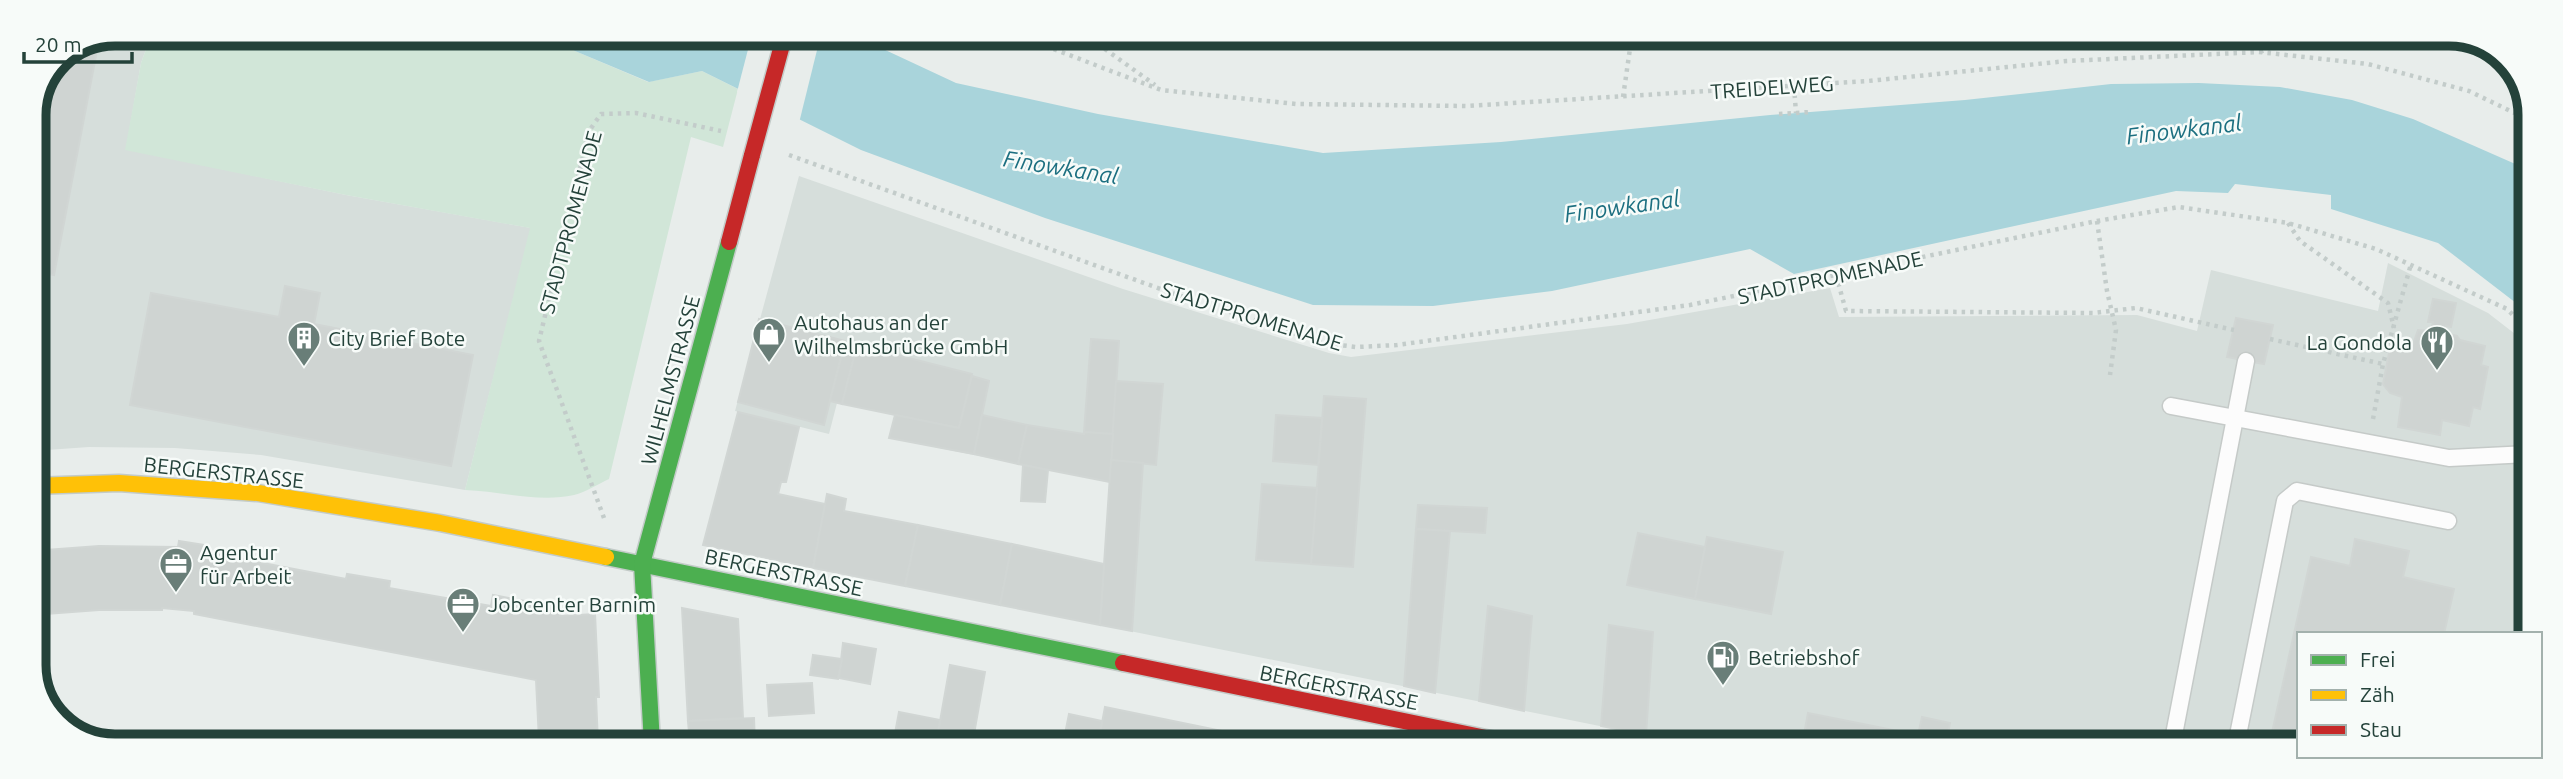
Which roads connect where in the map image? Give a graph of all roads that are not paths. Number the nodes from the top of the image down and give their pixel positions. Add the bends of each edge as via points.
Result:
1 (782, 46) edge
2 (2246, 361) dead end
3 (2171, 406) dead end
4 (2236, 417) junction
5 (2518, 455) edge
6 (46, 486) edge
7 (2448, 521) dead end
8 (642, 564) junction
9 (651, 734) edge
10 (1467, 734) edge
11 (2174, 734) edge
12 (2238, 734) edge

1 - 8 street, WILHELMSTRASSE, bridge
2 - 4 lane
3 - 4 lane
4 - 5 lane via 2449,458
4 - 11 lane
6 - 8 street, BERGERSTRASSE via 119,483 258,493 440,523
7 - 12 lane via 2297,491 2286,501
8 - 9 street, WILHELMSTRASSE
8 - 10 street, BERGERSTRASSE

